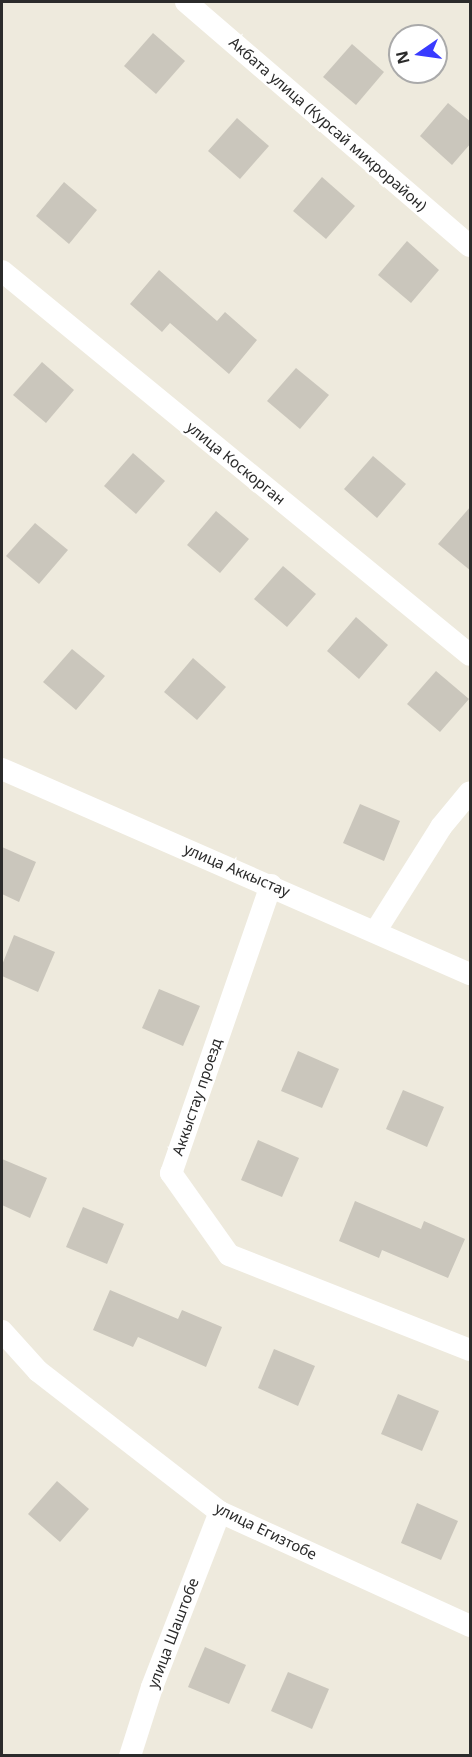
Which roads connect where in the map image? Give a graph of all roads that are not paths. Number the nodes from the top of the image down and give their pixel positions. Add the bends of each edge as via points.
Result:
1 (186, 2) edge
2 (471, 246) edge
3 (2, 271) edge
4 (471, 656) edge
5 (2, 769) edge
6 (471, 792) edge
7 (271, 885) junction
8 (375, 932) junction
9 (471, 974) edge
10 (2, 1331) edge
11 (471, 1350) edge
12 (220, 1512) junction
13 (471, 1626) edge
14 (130, 1755) edge

1 - 2 street, Акбата улица (Курсай микрорайон)
3 - 4 street, улица Коскорган
5 - 7 street, улица Аккыстау
6 - 8 street via 441,827
7 - 8 street, улица Аккыстау
7 - 11 street, Аккыстау проезд via 171,1173 229,1255
8 - 9 street, улица Аккыстау
10 - 12 street, улица Егизтобе via 38,1371
12 - 13 street, улица Егизтобе
12 - 14 street, улица Шаштобе

